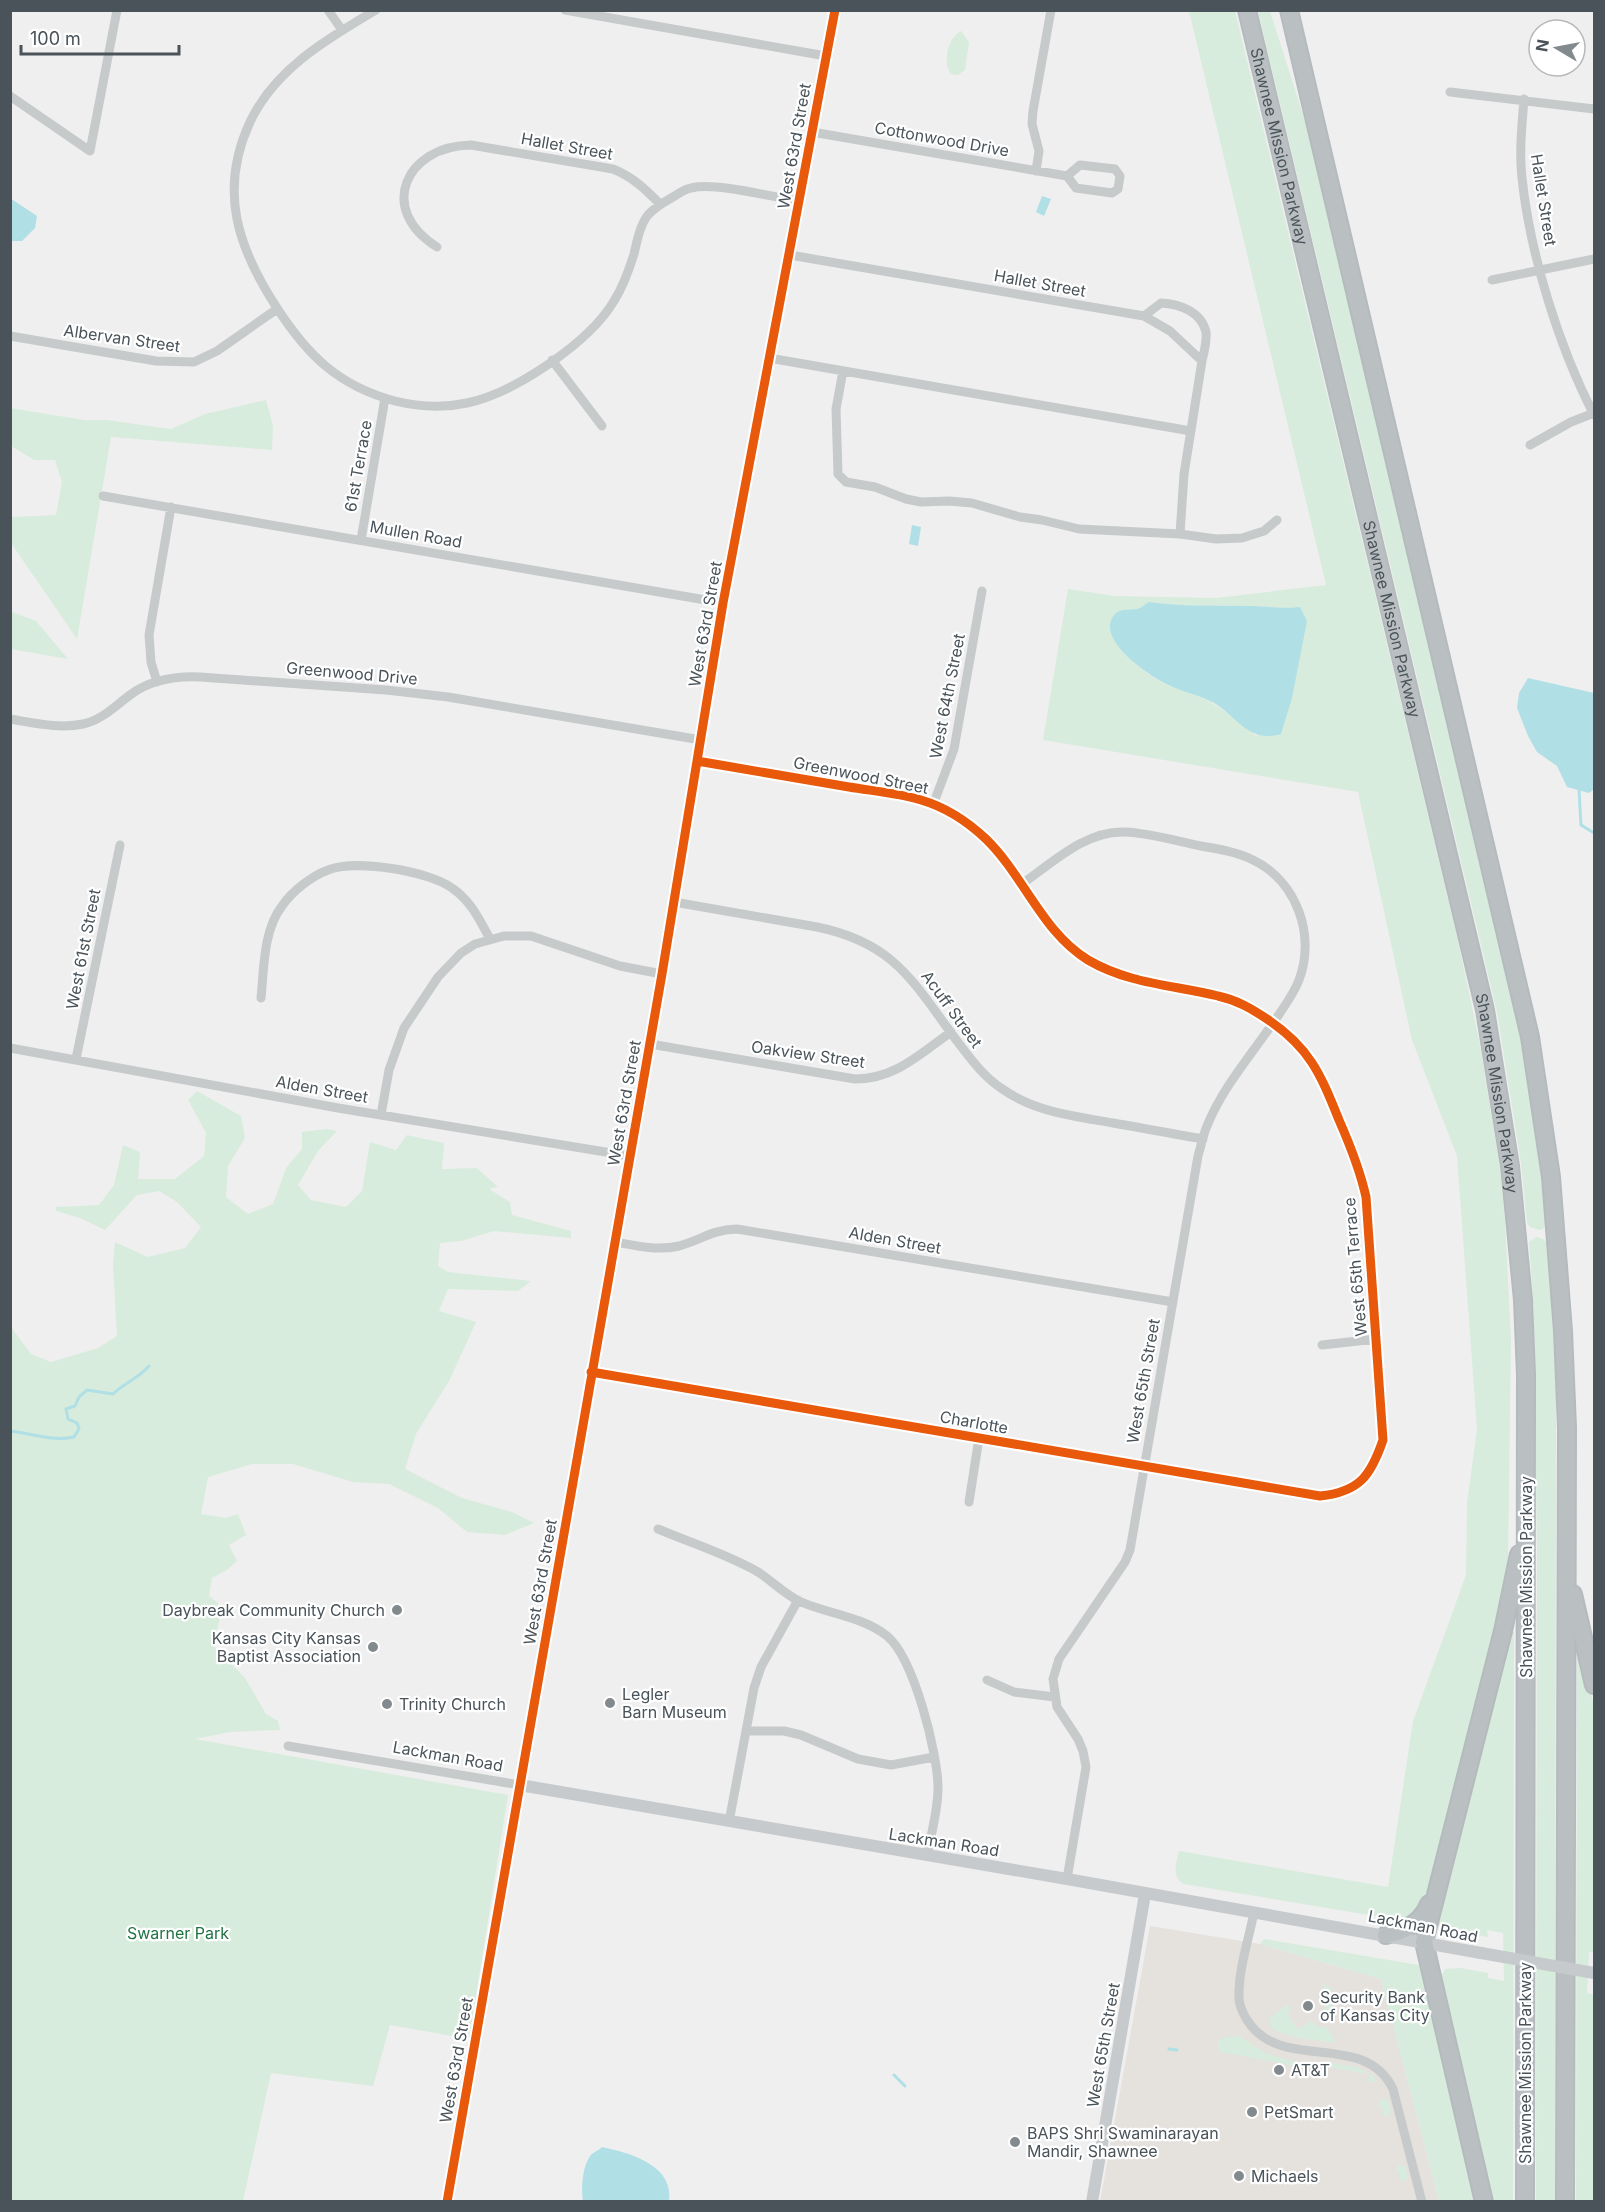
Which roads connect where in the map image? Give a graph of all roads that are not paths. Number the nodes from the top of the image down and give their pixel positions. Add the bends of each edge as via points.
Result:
1 (117, 10) edge
2 (328, 10) edge
3 (376, 10) edge
4 (565, 10) edge
5 (835, 10) edge
6 (1051, 10) edge
7 (1247, 10) edge
8 (1284, 10) edge
9 (1289, 10) edge
10 (342, 30) junction
11 (1299, 50) junction
12 (826, 56) junction
13 (1450, 92) dead end
14 (10, 96) edge
15 (1524, 99) junction
16 (1594, 109) edge
17 (812, 132) junction
18 (1036, 171) junction
19 (1067, 176) junction
20 (799, 201) junction
21 (660, 204) junction
22 (437, 247) dead end
23 (789, 255) junction
24 (1594, 259) edge
25 (1541, 270) junction
26 (1492, 280) dead end
27 (277, 309) junction
28 (1144, 316) junction
29 (10, 336) edge
30 (769, 358) junction
31 (552, 360) junction
32 (1202, 361) junction
33 (843, 371) junction
34 (385, 398) junction
35 (1594, 414) edge
36 (602, 426) dead end
37 (1191, 431) junction
38 (1530, 445) dead end
39 (103, 496) dead end
40 (171, 507) junction
41 (1277, 520) dead end
42 (1180, 534) junction
43 (361, 540) junction
44 (982, 591) dead end
45 (723, 603) junction
46 (157, 682) junction
47 (10, 719) edge
48 (701, 740) junction
49 (697, 761) junction
50 (933, 805) junction
51 (120, 845) dead end
52 (1022, 884) junction
53 (674, 902) junction
54 (490, 939) junction
55 (662, 974) junction
56 (261, 999) dead end
57 (1273, 1023) junction
58 (951, 1032) junction
59 (650, 1044) junction
60 (10, 1048) edge
61 (76, 1059) junction
62 (381, 1115) junction
63 (1203, 1139) junction
64 (630, 1156) junction
65 (615, 1242) junction
66 (1173, 1302) junction
67 (1376, 1339) junction
68 (1322, 1345) dead end
69 (591, 1372) junction
70 (980, 1438) junction
71 (1145, 1467) junction
72 (1351, 1489) joint
73 (969, 1502) dead end
74 (1526, 1518) junction
75 (658, 1529) dead end
76 (1567, 1564) junction
77 (798, 1600) junction
78 (987, 1680) dead end
79 (1594, 1685) edge
80 (1055, 1697) junction
81 (747, 1731) junction
82 (288, 1746) dead end
83 (934, 1757) junction
84 (520, 1785) junction
85 (729, 1822) junction
86 (927, 1856) junction
87 (1445, 1861) junction
88 (1067, 1879) junction
89 (1145, 1894) junction
90 (1254, 1912) junction
91 (1386, 1935) junction
92 (1424, 1942) junction
93 (1594, 1973) edge
94 (447, 2202) edge
95 (1092, 2202) edge
96 (1422, 2202) edge
97 (1484, 2202) edge
98 (1525, 2202) edge
99 (1565, 2202) edge

1 - 14 street via 90,151
2 - 10 street
3 - 10 street
4 - 12 street
5 - 12 street, West 63rd Street
6 - 18 street via 1033,111 1039,151
7 - 74 highway, Shawnee Mission Parkway via 1485,1010 1510,1166 1522,1290
8 - 11 highway
9 - 11 highway
10 - 27 street via 278,80 243,138 234,192 237,225 247,257
11 - 76 highway via 1530,1037 1551,1177 1563,1331
12 - 17 street, West 63rd Street
13 - 15 street
15 - 16 street
15 - 25 street, Hallet Street via 1522,177
17 - 18 street, Cottonwood Drive
17 - 20 street, West 63rd Street
18 - 19 street, Cottonwood Drive
19 - 19 street, Cottonwood Drive via 1076,188 1112,193 1118,189 1120,176 1115,169 1080,165
20 - 21 street via 702,186 688,188
20 - 23 street, West 63rd Street
21 - 22 street, Hallet Street via 640,183 613,169 455,145 439,150 416,166 405,188 406,213 413,228
21 - 31 street via 647,216 614,302 588,332
23 - 28 street, Hallet Street
23 - 30 street, West 63rd Street
24 - 25 street
25 - 26 street, Hallet Street
25 - 35 street, Hallet Street via 1567,353
27 - 29 street, Albervan Street via 217,351 194,362 156,362
27 - 34 street via 298,338 331,371 359,389
28 - 32 street, Hallet Street via 1170,331
28 - 32 street via 1161,303 1189,310 1200,320 1206,334
30 - 33 street
30 - 45 street, West 63rd Street
31 - 34 street via 512,387 465,404 420,406
31 - 36 street
32 - 37 street
33 - 37 street
33 - 42 street via 836,432 838,474 846,482 875,487 906,499 972,503 1079,529
34 - 43 street, 61st Terrace
35 - 38 street, Hallet Street
37 - 42 street
39 - 40 street, Mullen Road
40 - 43 street, Mullen Road
40 - 46 street via 149,635
41 - 42 street via 1264,531 1242,538
43 - 45 street, Mullen Road
44 - 50 street, West 64th Street via 954,749
45 - 48 street, West 63rd Street
46 - 47 street, Greenwood Drive via 86,723 50,726
46 - 48 street, Greenwood Drive via 173,677 200,677 386,690
48 - 49 street, West 63rd Street
49 - 50 street, Greenwood Street
49 - 53 street, West 63rd Street
50 - 52 street, Greenwood Street via 951,813 988,841
51 - 61 street, West 61st Street
52 - 57 street, Greenwood Street via 1071,947 1107,971 1239,1002
52 - 57 street via 1082,843 1108,833 1141,834 1222,850 1255,861 1284,884 1294,900 1305,938 1304,965 1291,996
53 - 55 street, West 63rd Street
53 - 58 street, Acuff Street via 817,927 861,940 908,974
54 - 55 street via 531,936 620,966
54 - 56 street via 477,912 441,880 365,866 329,869 281,906 267,944
54 - 62 street via 475,944 447,966 404,1028 389,1070
55 - 59 street, West 63rd Street
57 - 63 street, West 65th Street via 1215,1109
57 - 67 street, West 65th Terrace via 1292,1036 1316,1067 1360,1171 1366,1197
58 - 59 street, Oakview Street via 900,1068 871,1079
58 - 63 street, Acuff Street via 980,1071 1020,1100 1070,1116
59 - 64 street, West 63rd Street
60 - 61 street, Alden Street
61 - 62 street, Alden Street
62 - 64 street, Alden Street
63 - 66 street, West 65th Street
64 - 65 street, West 63rd Street
65 - 66 street, Alden Street via 667,1248 708,1233 737,1229
65 - 69 street, West 63rd Street
66 - 71 street, West 65th Street
67 - 68 street
67 - 72 street, West 65th Terrace via 1383,1440 1375,1464
69 - 70 street, Charlotte
69 - 84 street, West 63rd Street
70 - 71 street, Charlotte
70 - 73 street, Charlotte
71 - 72 street, Charlotte via 1310,1495 1338,1495
71 - 80 street, West 65th Street via 1130,1550 1059,1659 1053,1679
74 - 87 highway via 1503,1631
74 - 98 highway, Shawnee Mission Parkway
75 - 77 street via 741,1563
76 - 79 highway
76 - 99 highway
77 - 81 street via 761,1666
77 - 83 street via 864,1623 896,1645 910,1668
78 - 80 street via 1014,1692
80 - 88 street, West 65th Street via 1057,1707 1078,1739 1086,1767
81 - 83 street via 793,1733 858,1760 891,1765
81 - 85 street
82 - 84 street, Lackman Road
83 - 86 street via 938,1792
84 - 85 street, Lackman Road
84 - 94 street, West 63rd Street
85 - 86 street, Lackman Road
86 - 88 street, Lackman Road
87 - 91 highway via 1424,1915 1409,1928
87 - 92 highway
88 - 89 street, Lackman Road
89 - 90 street, Lackman Road
89 - 95 street, West 65th Street
90 - 91 street, Lackman Road
90 - 96 street via 1239,1995 1244,2014 1255,2031 1272,2043 1360,2058 1384,2074 1393,2090
91 - 92 street, Lackman Road
92 - 93 street, Lackman Road, bridge
92 - 97 highway

